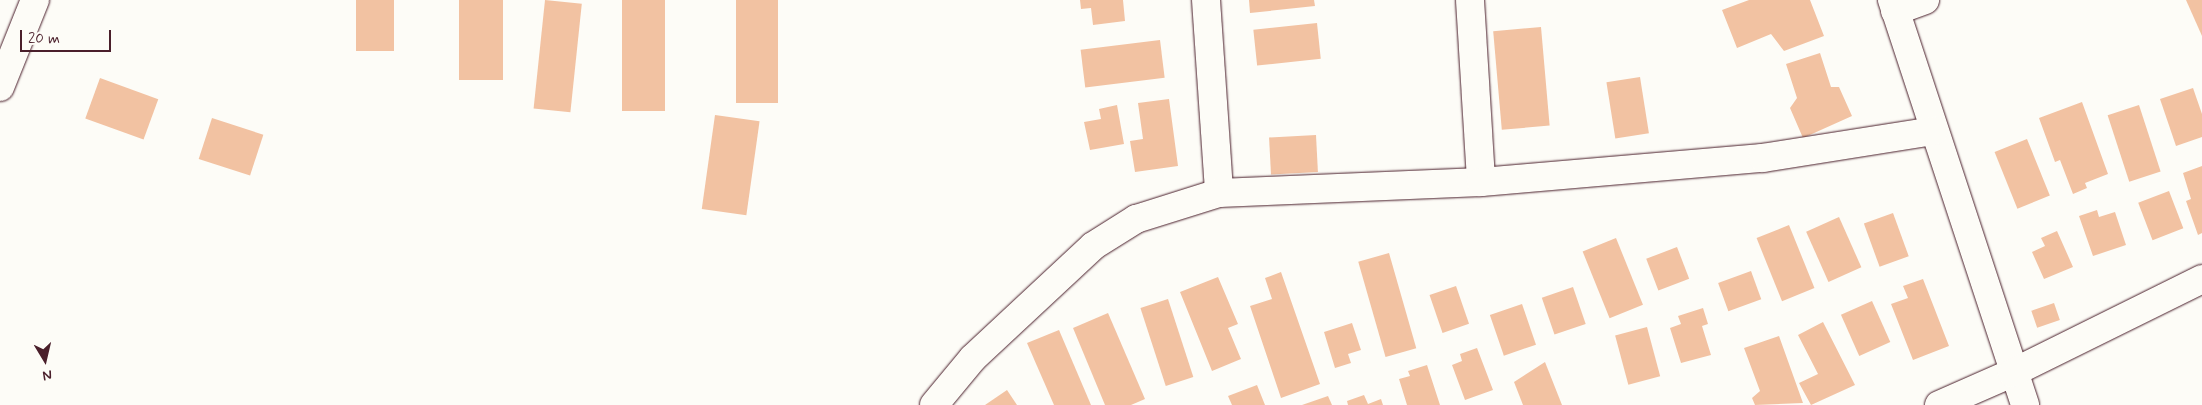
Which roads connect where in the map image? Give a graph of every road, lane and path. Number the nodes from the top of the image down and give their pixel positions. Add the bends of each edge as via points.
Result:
1 (35, 0) edge
2 (1206, 0) edge
3 (1470, 0) edge
4 (1926, 0) edge
5 (1893, 5) edge
6 (0, 88) edge
7 (1934, 131) junction
8 (1481, 182) junction
9 (1219, 193) junction
10 (2202, 279) edge
11 (2012, 373) junction
12 (934, 405) edge
13 (1939, 405) edge
14 (2025, 405) edge

1 - 6 street
2 - 9 street
3 - 8 street
4 - 5 street
5 - 7 street
7 - 8 street via 1763,158
7 - 11 street
8 - 9 street
9 - 12 street via 1136,218 1093,246 973,358
10 - 11 street
11 - 13 street
11 - 14 street

